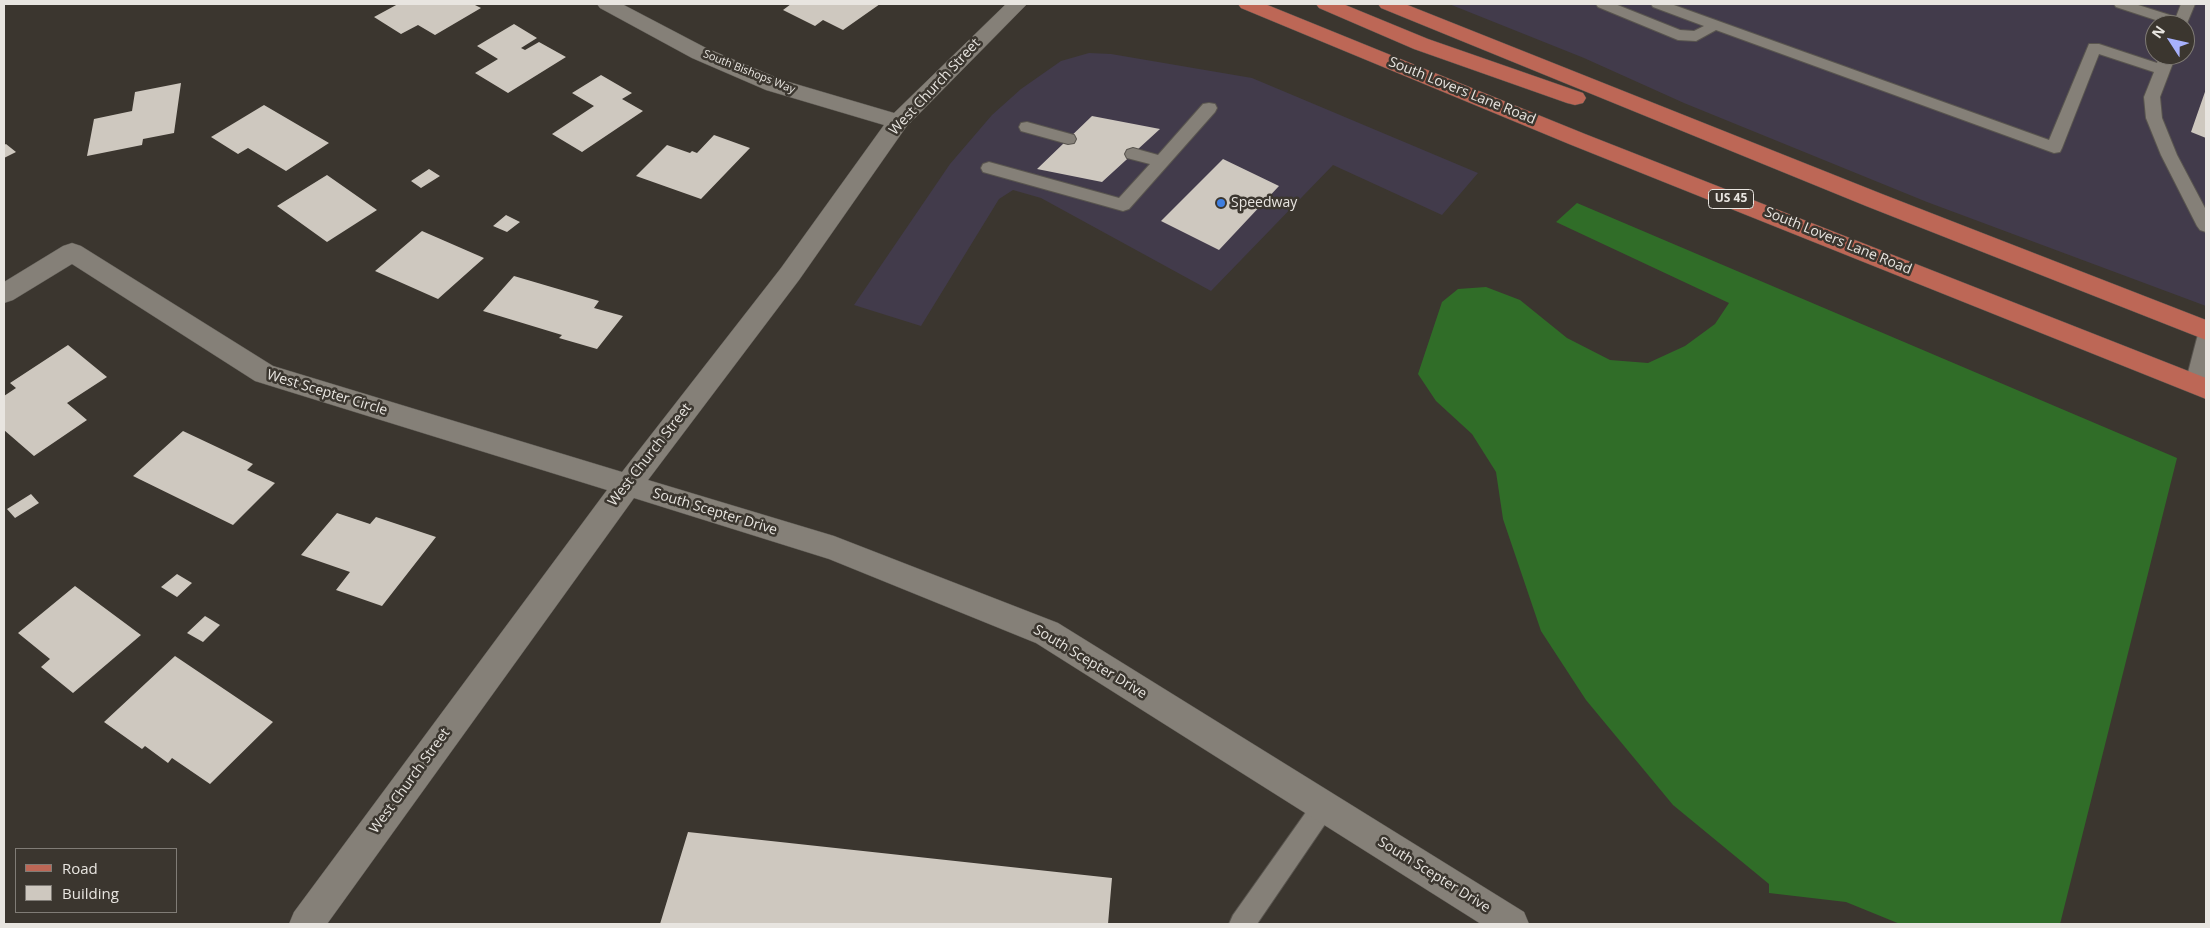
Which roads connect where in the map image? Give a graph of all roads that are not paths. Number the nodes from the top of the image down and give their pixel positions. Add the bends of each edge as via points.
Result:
1 (607, 4) edge
2 (1017, 4) edge
3 (1248, 4) edge
4 (1326, 4) edge
5 (1388, 4) edge
6 (1602, 4) edge
7 (1659, 4) edge
8 (2121, 4) edge
9 (2153, 15) edge
10 (1713, 25) junction
11 (2145, 58) edge
12 (2164, 65) edge
13 (1209, 108) dead end
14 (898, 122) junction
15 (1027, 127) dead end
16 (1068, 139) dead end
17 (1132, 154) dead end
18 (1162, 160) junction
19 (989, 168) dead end
20 (1808, 173) junction
21 (2200, 206) edge
22 (2206, 226) edge
23 (4, 294) edge
24 (2206, 330) edge
25 (2206, 338) edge
26 (2201, 387) edge
27 (627, 484) junction
28 (1324, 806) junction
29 (306, 924) edge
30 (1243, 924) edge
31 (1512, 924) edge

1 - 14 street, South Bishops Way via 699,53 774,85
2 - 14 street, West Church Street
3 - 26 main road, South Lovers Lane Road / US 45
4 - 20 main road via 1421,44 1668,131
5 - 20 main road
6 - 10 lane via 1678,34 1696,36
7 - 10 lane
8 - 9 lane
10 - 11 lane via 2054,148 2094,47
12 - 21 lane via 2152,97 2154,118 2169,155
13 - 18 lane
14 - 27 street, West Church Street via 790,274
15 - 16 lane
17 - 18 lane
18 - 19 lane via 1123,205
20 - 24 main road
21 - 22 lane
23 - 27 street, West Scepter Circle via 72,252 264,374
25 - 26 lane
27 - 28 street, South Scepter Drive via 834,548 1047,633
27 - 29 street, West Church Street
28 - 30 lane
28 - 31 street, South Scepter Drive

